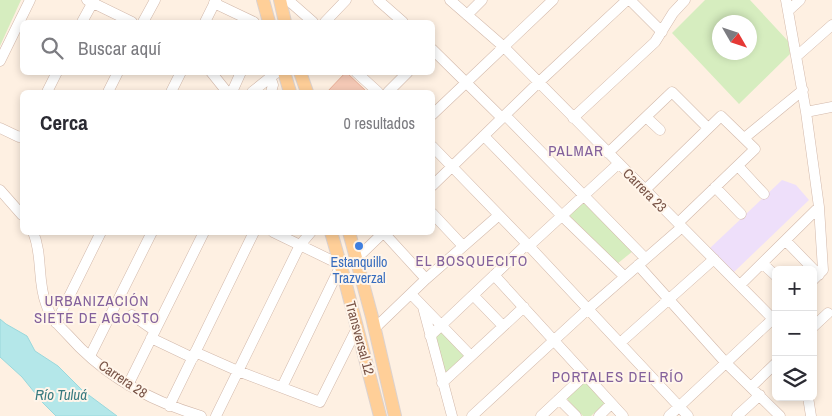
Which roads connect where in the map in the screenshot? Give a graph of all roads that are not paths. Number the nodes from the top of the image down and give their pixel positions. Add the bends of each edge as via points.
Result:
1 (30, 0) edge
2 (155, 0) edge
3 (263, 0) edge
4 (346, 0) edge
5 (378, 0) edge
6 (450, 0) edge
7 (482, 0) edge
8 (553, 0) edge
9 (628, 0) edge
10 (685, 0) edge
11 (786, 0) edge
12 (800, 0) edge
13 (91, 1) edge
14 (283, 1) edge
15 (215, 2) edge
16 (788, 11) junction
17 (467, 15) junction
18 (20, 20) edge
19 (20, 20) edge
20 (83, 20) edge
21 (128, 20) edge
22 (144, 20) edge
23 (206, 20) edge
24 (250, 20) edge
25 (268, 20) edge
26 (286, 20) edge
27 (310, 20) edge
28 (327, 20) edge
29 (401, 20) edge
30 (832, 25) edge
31 (662, 32) junction
32 (504, 47) junction
33 (435, 52) edge
34 (796, 56) junction
35 (0, 61) edge
36 (56, 75) edge
37 (116, 75) edge
38 (180, 75) edge
39 (213, 75) edge
40 (240, 75) edge
41 (285, 75) edge
42 (301, 75) edge
43 (359, 75) edge
44 (405, 75) edge
45 (274, 76) edge
46 (467, 82) junction
47 (538, 83) junction
48 (48, 90) edge
49 (109, 90) edge
50 (172, 90) edge
51 (225, 90) edge
52 (233, 90) edge
53 (255, 90) edge
54 (272, 90) edge
55 (289, 90) edge
56 (306, 90) edge
57 (376, 90) edge
58 (390, 90) edge
59 (803, 90) junction
60 (832, 107) edge
61 (435, 112) edge
62 (806, 112) junction
63 (503, 116) junction
64 (646, 117) junction
65 (573, 118) junction
66 (0, 128) edge
67 (708, 128) junction
68 (660, 130) dead end
69 (748, 135) dead end
70 (484, 136) junction
71 (20, 137) edge
72 (435, 149) edge
73 (608, 153) junction
74 (618, 164) junction
75 (738, 166) junction
76 (453, 167) junction
77 (435, 183) edge
78 (715, 187) junction
79 (0, 190) edge
80 (645, 190) junction
81 (764, 194) dead end
82 (584, 195) junction
83 (819, 207) junction
84 (20, 213) edge
85 (499, 214) junction
86 (741, 214) dead end
87 (561, 215) junction
88 (435, 216) edge
89 (680, 225) junction
90 (34, 235) edge
91 (100, 235) edge
92 (150, 235) edge
93 (202, 235) edge
94 (253, 235) edge
95 (279, 235) edge
96 (308, 235) edge
97 (332, 235) edge
98 (349, 235) edge
99 (382, 235) edge
100 (386, 235) edge
101 (786, 241) junction
102 (300, 245) junction
103 (528, 245) junction
104 (462, 246) junction
105 (356, 259) junction
106 (714, 260) junction
107 (642, 262) junction
108 (341, 264) junction
109 (763, 264) junction
110 (772, 272) edge
111 (494, 275) junction
112 (818, 275) edge
113 (624, 276) junction
114 (426, 279) junction
115 (740, 285) junction
116 (410, 294) junction
117 (473, 294) junction
118 (669, 300) junction
119 (423, 307) junction
120 (524, 307) junction
121 (588, 308) junction
122 (828, 312) dead end
123 (132, 315) dead end
124 (772, 315) edge
125 (772, 319) edge
126 (56, 323) junction
127 (817, 323) edge
128 (441, 326) junction
129 (503, 326) junction
130 (357, 328) junction
131 (374, 329) junction
132 (153, 334) junction
133 (430, 336) junction
134 (554, 340) junction
135 (620, 343) junction
136 (194, 355) junction
137 (90, 356) junction
138 (471, 356) junction
139 (726, 363) junction
140 (772, 367) edge
141 (238, 371) junction
142 (585, 375) junction
143 (442, 383) junction
144 (128, 385) junction
145 (282, 387) junction
146 (751, 387) junction
147 (760, 395) junction
148 (559, 399) junction
149 (809, 401) edge
150 (611, 404) junction
151 (169, 406) junction
152 (679, 406) junction
153 (201, 416) edge
154 (216, 416) edge
155 (380, 416) edge
156 (395, 416) edge
157 (452, 416) edge
158 (472, 416) edge
159 (541, 416) edge
160 (576, 416) edge
161 (599, 416) edge
162 (623, 416) edge
163 (669, 416) edge
164 (688, 416) edge
165 (737, 416) edge
166 (780, 416) edge
167 (811, 416) edge

1 - 19 street
2 - 22 street
3 - 25 main road
4 - 28 street
5 - 29 street
6 - 17 street, Carrera 23
7 - 17 street
8 - 32 street
9 - 31 street
9 - 47 street
10 - 31 street
11 - 16 street
12 - 16 street
13 - 20 street
13 - 21 street
14 - 26 main road
14 - 27 street
15 - 23 street
15 - 24 street
16 - 34 street
17 - 32 street, Carrera 23
18 - 35 street
30 - 34 street
31 - 65 street
32 - 46 street
32 - 47 street, Carrera 23
33 - 46 street
34 - 59 street
36 - 48 street
37 - 49 street
38 - 50 street
39 - 51 street
40 - 52 street
41 - 55 main road
42 - 56 main road
43 - 57 street
44 - 58 street
45 - 53 street
45 - 54 street
46 - 61 street
46 - 63 street
47 - 63 street
47 - 65 street, Carrera 23
59 - 62 street
59 - 69 street
60 - 62 street
62 - 83 street
63 - 70 street
63 - 82 street
64 - 67 street via 672,92
64 - 68 street
64 - 73 street
65 - 73 street, Carrera 23
66 - 71 street
67 - 75 street via 721,116 755,150
67 - 80 street
70 - 76 street
70 - 87 street
72 - 76 street
73 - 74 street, Carrera 23
74 - 80 street, Carrera 23
74 - 82 street
75 - 78 street
75 - 81 street
76 - 77 street
76 - 85 street
78 - 86 street
78 - 89 street
79 - 84 street
80 - 89 street, Carrera 23
82 - 87 street
82 - 107 street
83 - 101 street
83 - 112 street
85 - 103 street
85 - 104 street
87 - 103 street
87 - 113 street
88 - 104 street
89 - 106 street, Carrera 23
89 - 107 street
90 - 126 street, Carrera 28 via 44,299
91 - 126 street
92 - 137 street
93 - 132 street
94 - 136 street
95 - 102 street
96 - 102 street
97 - 108 main road, Transversal 12
98 - 105 main road, Transversal 12
99 - 105 street
100 - 114 street
101 - 109 street
101 - 112 street
102 - 108 street
102 - 141 street
103 - 111 street
103 - 121 street
104 - 114 street
105 - 131 main road, Transversal 12
106 - 115 street, Carrera 23
106 - 118 street
107 - 113 street
107 - 118 street
108 - 130 main road, Transversal 12
108 - 145 street
109 - 110 street
109 - 115 street
111 - 117 street
111 - 120 street
113 - 121 street
114 - 116 street
115 - 124 street, Carrera 23
116 - 119 street
116 - 131 street
117 - 128 street
117 - 129 street
118 - 135 street
118 - 139 street
119 - 128 street
119 - 133 street
120 - 129 street
120 - 134 street
121 - 134 street
121 - 135 street
122 - 127 street
123 - 132 street
125 - 139 street
126 - 137 street, Carrera 28
128 - 133 street
128 - 138 street
129 - 138 street
130 - 145 street via 320,402
130 - 155 main road, Transversal 12
131 - 156 main road, Transversal 12
132 - 136 street
132 - 144 street
133 - 143 street
134 - 142 street
134 - 158 street
135 - 152 street
136 - 141 street
136 - 151 street
137 - 144 street, Carrera 28
138 - 143 street
139 - 146 street
139 - 152 street
140 - 146 street
141 - 145 street
141 - 154 street
142 - 148 street
142 - 150 street
143 - 157 street
144 - 151 street, Carrera 28
146 - 147 street
147 - 165 street
147 - 166 street
148 - 159 street
148 - 160 street
149 - 167 street
150 - 161 street
150 - 162 street
151 - 153 street, Carrera 28
152 - 163 street
152 - 164 street

